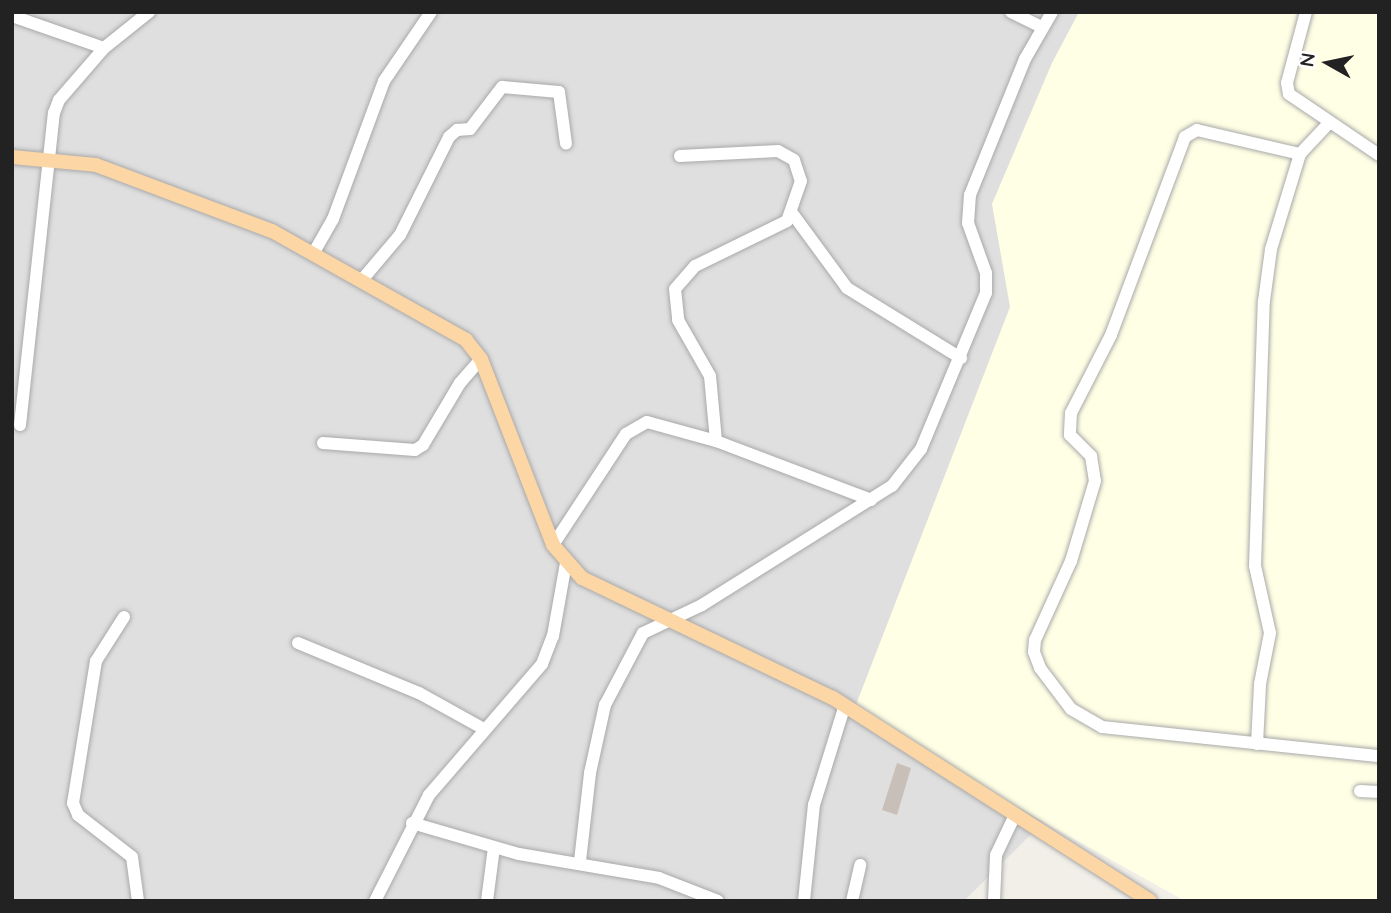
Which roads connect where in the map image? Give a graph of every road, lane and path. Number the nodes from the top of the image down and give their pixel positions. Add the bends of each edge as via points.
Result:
1 (149, 12) edge
2 (431, 12) edge
3 (1011, 12) edge
4 (1052, 12) edge
5 (1306, 12) edge
6 (12, 16) edge
7 (1042, 27) junction
8 (104, 48) junction
9 (1329, 123) junction
10 (566, 144) dead end
11 (1300, 155) junction
12 (1379, 155) edge
13 (680, 156) dead end
14 (12, 157) edge
15 (51, 158) junction
16 (792, 213) junction
17 (313, 254) junction
18 (360, 281) junction
19 (961, 358) junction
20 (481, 359) junction
21 (20, 425) dead end
22 (716, 441) junction
23 (323, 443) dead end
24 (871, 500) junction
25 (553, 545) junction
26 (566, 563) junction
27 (124, 617) dead end
28 (675, 620) junction
29 (298, 643) dead end
30 (844, 708) junction
31 (484, 729) junction
32 (1257, 744) junction
33 (1379, 756) edge
34 (1360, 791) dead end
35 (1379, 792) edge
36 (1015, 815) junction
37 (412, 823) junction
38 (494, 847) junction
39 (580, 862) junction
40 (860, 864) dead end
41 (138, 901) edge
42 (375, 901) edge
43 (487, 901) edge
44 (718, 901) edge
45 (804, 901) edge
46 (852, 901) edge
47 (994, 901) edge
48 (1150, 901) edge

1 - 8 street
2 - 17 street via 384,81 333,219
3 - 7 street
4 - 7 street
5 - 9 street via 1287,89
6 - 8 street
7 - 19 street via 968,204 968,223 987,284
8 - 15 street via 59,100
9 - 11 street
9 - 12 street
10 - 18 street via 559,92 502,87 470,129 457,130 449,137 400,235
11 - 32 street via 1271,249 1265,301 1255,566 1270,633 1260,684
11 - 32 street via 1197,130 1185,137 1111,335 1071,413 1070,435 1091,456 1095,481 1070,561 1035,640 1040,668 1071,709 1091,723
13 - 16 street via 767,150 789,155 799,167 801,181
14 - 15 main road
15 - 17 main road via 133,176 272,231
15 - 21 street
16 - 19 street via 847,288
16 - 22 street via 774,231 695,266 675,289 678,320 710,376
17 - 18 main road
18 - 20 main road via 466,340
19 - 24 street via 911,467
20 - 23 street via 415,450
20 - 25 main road
22 - 24 street
22 - 25 street via 656,422 635,426
24 - 28 street
25 - 26 main road
26 - 28 main road via 583,578
26 - 31 street via 553,636 542,664
27 - 41 street via 96,661 72,803 78,816 132,858
28 - 30 main road
28 - 39 street via 643,633 605,705 590,773
29 - 31 street via 419,693
30 - 36 main road
30 - 45 street via 814,805
31 - 37 street via 440,779
32 - 33 street
34 - 35 street
36 - 47 street via 996,855
36 - 48 main road
37 - 38 street
37 - 42 street
38 - 39 street
38 - 43 street
39 - 44 street via 659,878
40 - 46 street

